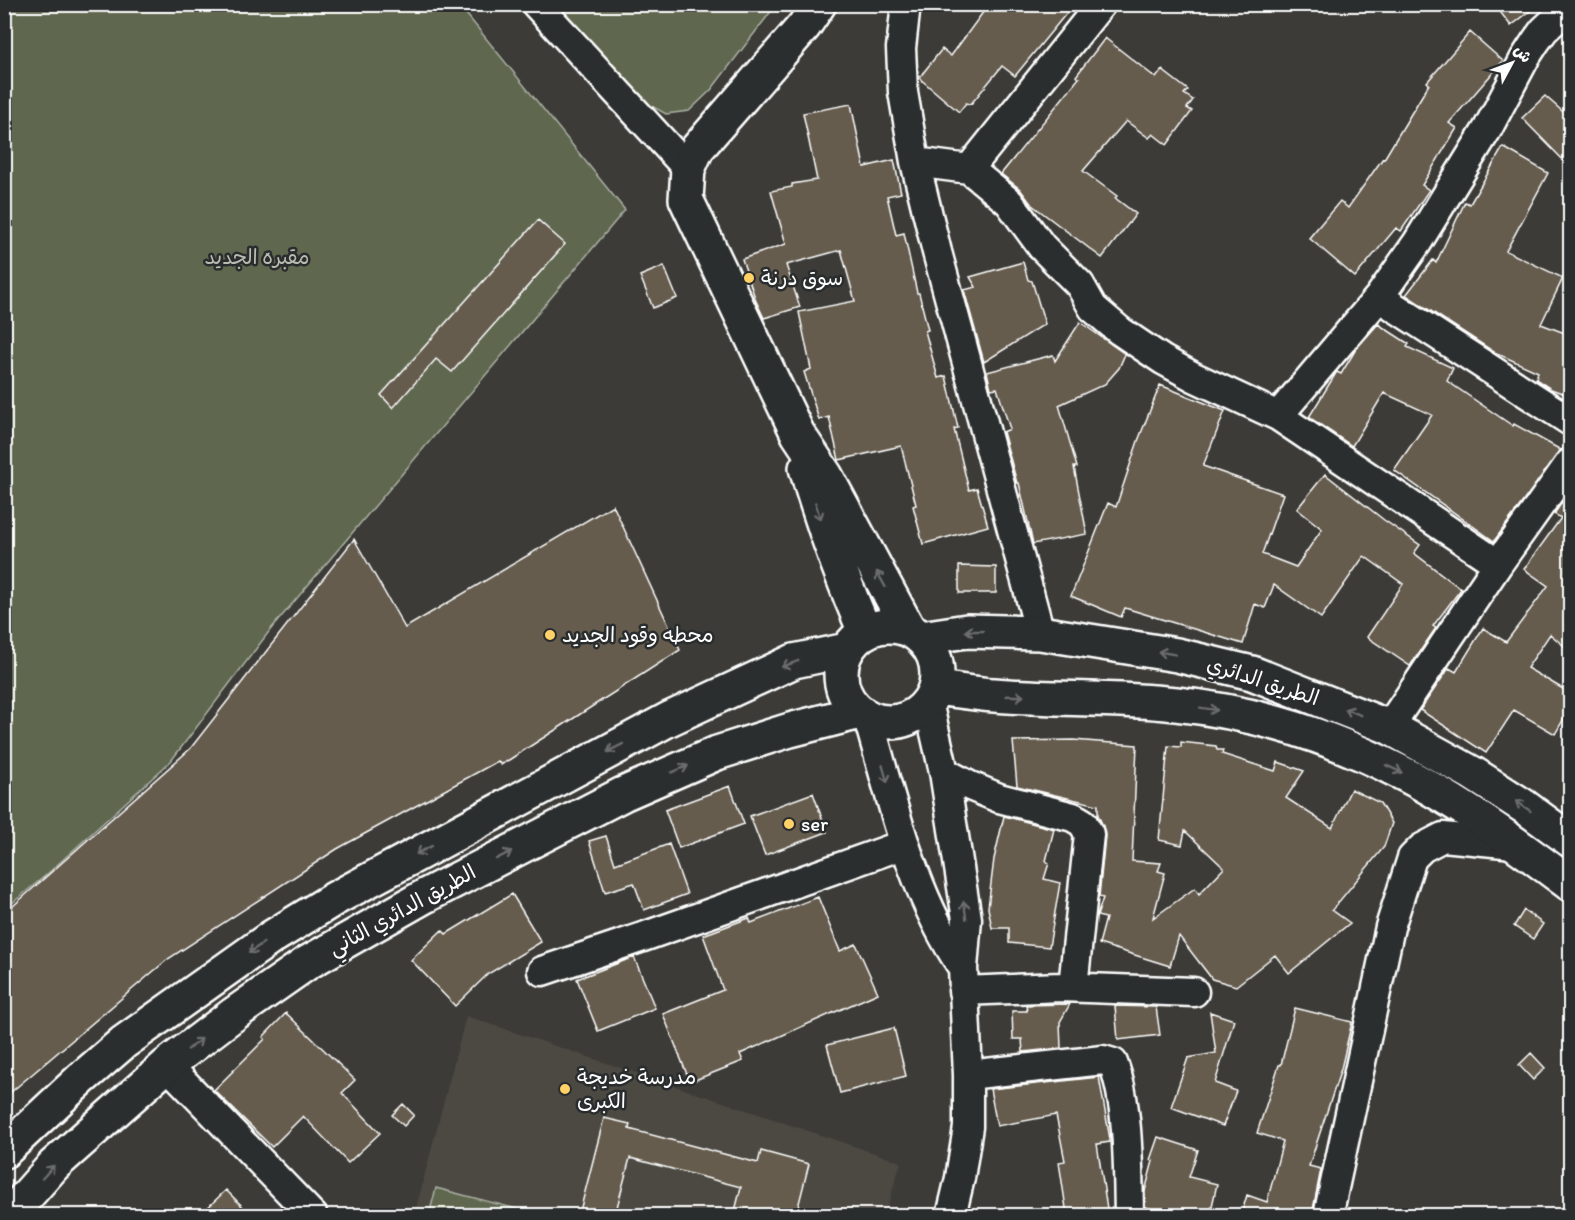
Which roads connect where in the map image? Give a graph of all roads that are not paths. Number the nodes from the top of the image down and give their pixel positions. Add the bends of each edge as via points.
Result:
1 (536, 4) edge
2 (819, 4) edge
3 (906, 4) edge
4 (1101, 4) edge
5 (1570, 6) edge
6 (915, 162) junction
7 (688, 169) junction
8 (969, 170) junction
9 (1379, 297) junction
10 (1278, 416) junction
11 (1570, 422) edge
12 (798, 434) junction
13 (1570, 463) edge
14 (1498, 564) junction
15 (1040, 633) junction
16 (915, 634) junction
17 (856, 641) junction
18 (932, 695) junction
19 (864, 715) junction
20 (1389, 727) junction
21 (944, 772) junction
22 (1570, 837) edge
23 (904, 844) junction
24 (1514, 844) junction
25 (1570, 884) edge
26 (542, 971) dead end
27 (963, 979) junction
28 (1073, 987) junction
29 (1194, 992) dead end
30 (167, 1065) junction
31 (968, 1074) junction
32 (4, 1150) edge
33 (9, 1215) edge
34 (314, 1215) edge
35 (951, 1215) edge
36 (1129, 1215) edge
37 (1328, 1215) edge

1 - 7 street
2 - 7 main road via 698,149
3 - 6 street via 901,48 903,92
4 - 8 street
5 - 9 street via 1530,49 1482,138
6 - 8 street
6 - 15 street
7 - 12 main road via 685,189 689,208
8 - 10 street via 1009,202 1042,247 1080,285 1093,308 1120,331 1184,371
9 - 10 street
9 - 11 street
10 - 14 street
16 -> 12 main road
12 -> 17 main road
13 - 14 street
14 - 20 street
15 -> 16 main road, الطريق الدائري
20 -> 15 main road, الطريق الدائري via 1252,673 1177,655
16 - 17 main road via 887,626
16 - 18 main road via 932,652 937,670
17 - 19 main road via 841,667 842,684 848,699
17 -> 32 main road, الطريق الدائري الثاني via 794,661 669,719 334,899 272,937 124,1042
18 - 19 main road via 916,714 901,721 884,722
18 - 21 street
18 -> 24 main road, الطريق الدائري via 1176,704 1230,712 1298,729 1401,772
19 -> 23 street
30 -> 19 main road, الطريق الدائري الثاني via 307,963 425,896 623,794 717,753 790,730
22 -> 20 main road, الطريق الدائري via 1472,773
27 -> 21 street via 967,920
21 - 28 street via 999,798 1073,817 1087,828
23 - 26 street
23 - 27 street via 930,911
24 - 25 main road, الطريق الدائري
24 - 37 street via 1443,837 1412,858 1390,927
27 - 28 street
27 - 31 street
28 - 29 street
33 -> 30 main road, الطريق الدائري الثاني via 54,1165
30 - 34 street
31 - 35 street via 968,1127
31 - 36 street via 1103,1060 1113,1063 1122,1099

